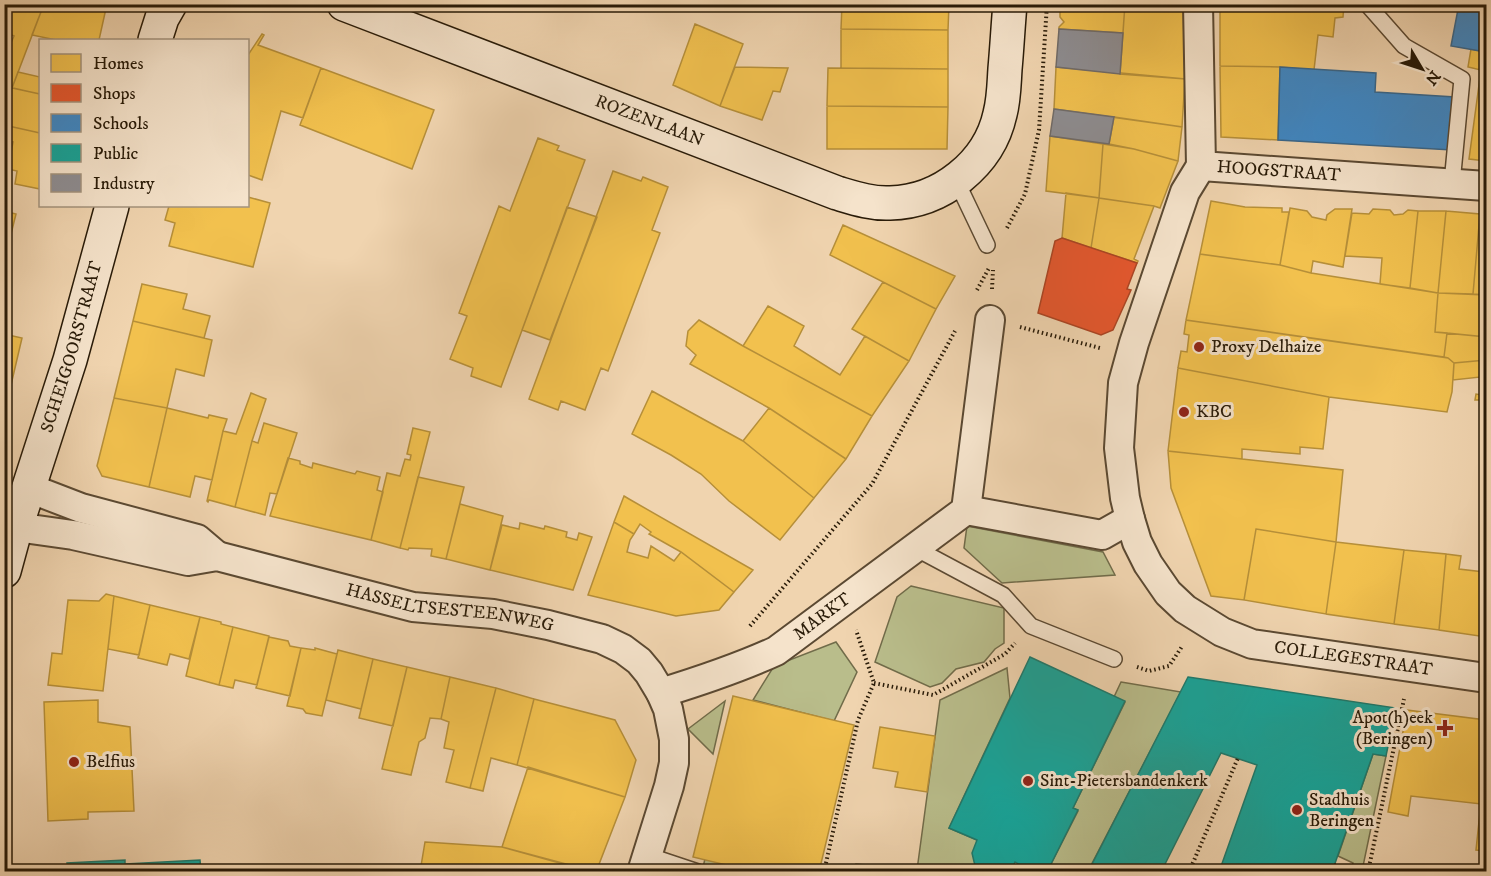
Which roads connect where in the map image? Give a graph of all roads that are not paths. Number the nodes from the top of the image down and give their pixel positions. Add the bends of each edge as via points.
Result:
1 (170, 4) edge
2 (344, 4) edge
3 (1010, 4) edge
4 (1198, 4) edge
5 (1367, 4) edge
6 (155, 39) edge
7 (1201, 166) junction
8 (956, 180) junction
9 (1452, 183) junction
10 (1486, 186) edge
11 (112, 207) edge
12 (987, 245) dead end
13 (990, 320) road end
14 (16, 485) edge
15 (966, 510) junction
16 (1130, 519) junction
17 (10, 525) edge
18 (915, 548) junction
19 (217, 556) junction
20 (4, 571) edge
21 (1114, 659) dead end
22 (1486, 678) edge
23 (661, 693) junction
24 (644, 863) edge
25 (698, 872) edge

1 - 6 street
2 - 8 street, ROZENLAAN via 837,193 873,203 902,202 930,195
3 - 8 street, ROZENLAAN via 997,127 986,150
4 - 7 street
5 - 9 lane via 1404,46 1462,79
7 - 9 street, HOOGSTRAAT
7 - 16 street, HOOGSTRAAT via 1185,192 1123,383 1119,448
8 - 12 lane
9 - 10 street, HOOGSTRAAT
11 - 14 street, SCHEIGOORSTRAAT via 70,360
13 - 15 street
14 - 17 street, SCHEIGOORSTRAAT
14 - 19 street, HASSELTSESTEENWEG via 81,508 197,539
15 - 16 street via 1102,535
15 - 18 street, MARKT
16 - 22 street, COLLEGESTRAAT via 1148,564 1168,593 1185,609 1222,632 1252,644
17 - 19 street, HASSELTSESTEENWEG via 188,561
17 - 20 street, SCHEIGOORSTRAAT
18 - 21 lane via 1003,595 1031,626
18 - 23 street, MARKT via 776,651
19 - 23 street, HASSELTSESTEENWEG via 413,607 494,614 602,639 639,661
23 - 24 street, HASSELTSESTEENWEG via 674,738 674,762
24 - 25 lane

